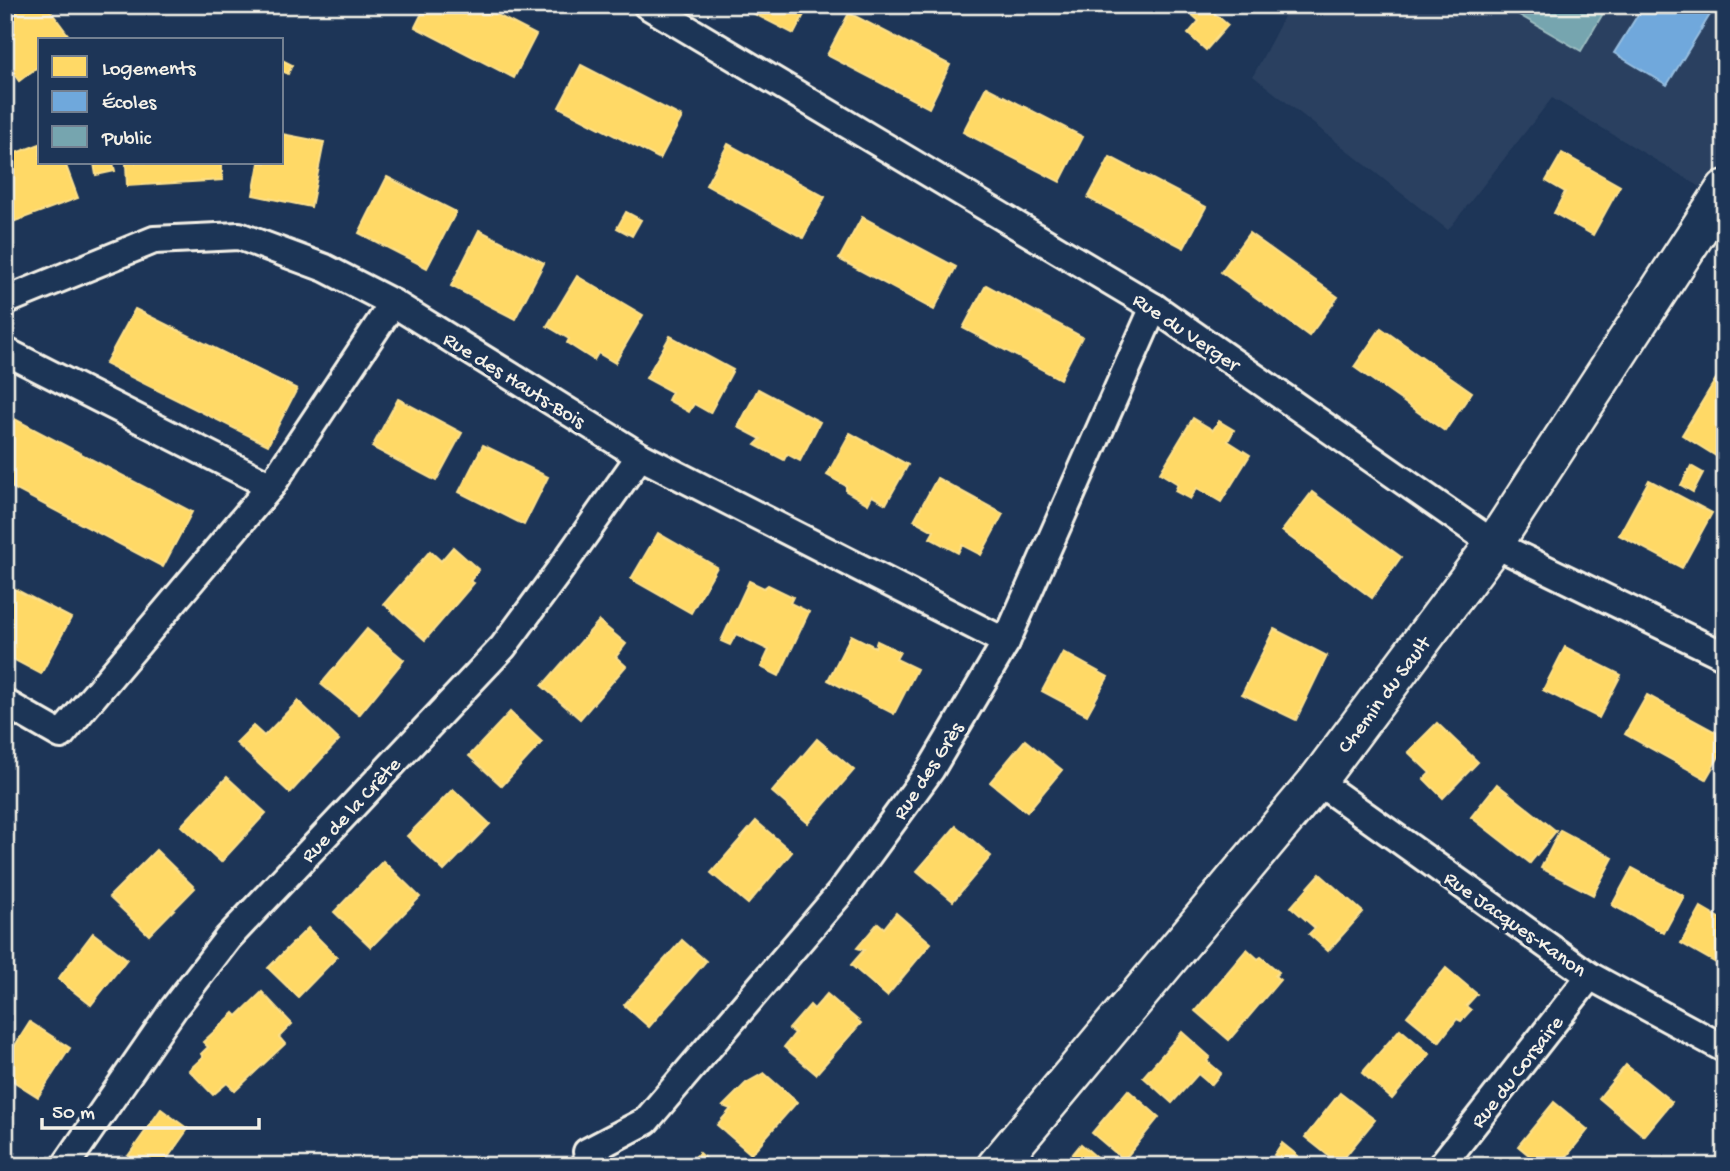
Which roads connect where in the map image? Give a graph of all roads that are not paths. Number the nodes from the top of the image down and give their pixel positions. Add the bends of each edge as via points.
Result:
1 (647, 5) edge
2 (1725, 189) edge
3 (5, 301) edge
4 (393, 303) junction
5 (1154, 307) junction
6 (5, 351) edge
7 (640, 456) junction
8 (271, 486) junction
9 (1494, 544) junction
10 (1006, 642) junction
11 (1725, 656) edge
12 (5, 703) edge
13 (1317, 781) junction
14 (1590, 976) junction
15 (1725, 1049) edge
16 (587, 1152) dead end
17 (65, 1166) edge
18 (996, 1166) edge
19 (1441, 1166) edge

1 - 5 street, Rue du Verger
2 - 9 street, Chemin du Sault
3 - 4 street, Rue des Hauts-Bois via 154,240 240,236 325,268
4 - 7 street, Rue des Hauts-Bois
4 - 8 street
5 - 9 street, Rue du Verger
5 - 10 street, Rue des Grès
6 - 8 street
7 - 10 street, Rue des Hauts-Bois
7 - 17 street, Rue de la Crête via 503,647 228,938
8 - 12 street via 61,735
9 - 11 street, Rue du Verger
9 - 13 street, Chemin du Sault
10 - 16 street, Rue des Grès via 931,769 841,892 646,1121
13 - 14 street, Rue Jacques-Kanon
13 - 18 street, Chemin du Sault
14 - 15 street, Rue Jacques-Kanon
14 - 19 street, Rue du Corsaire

